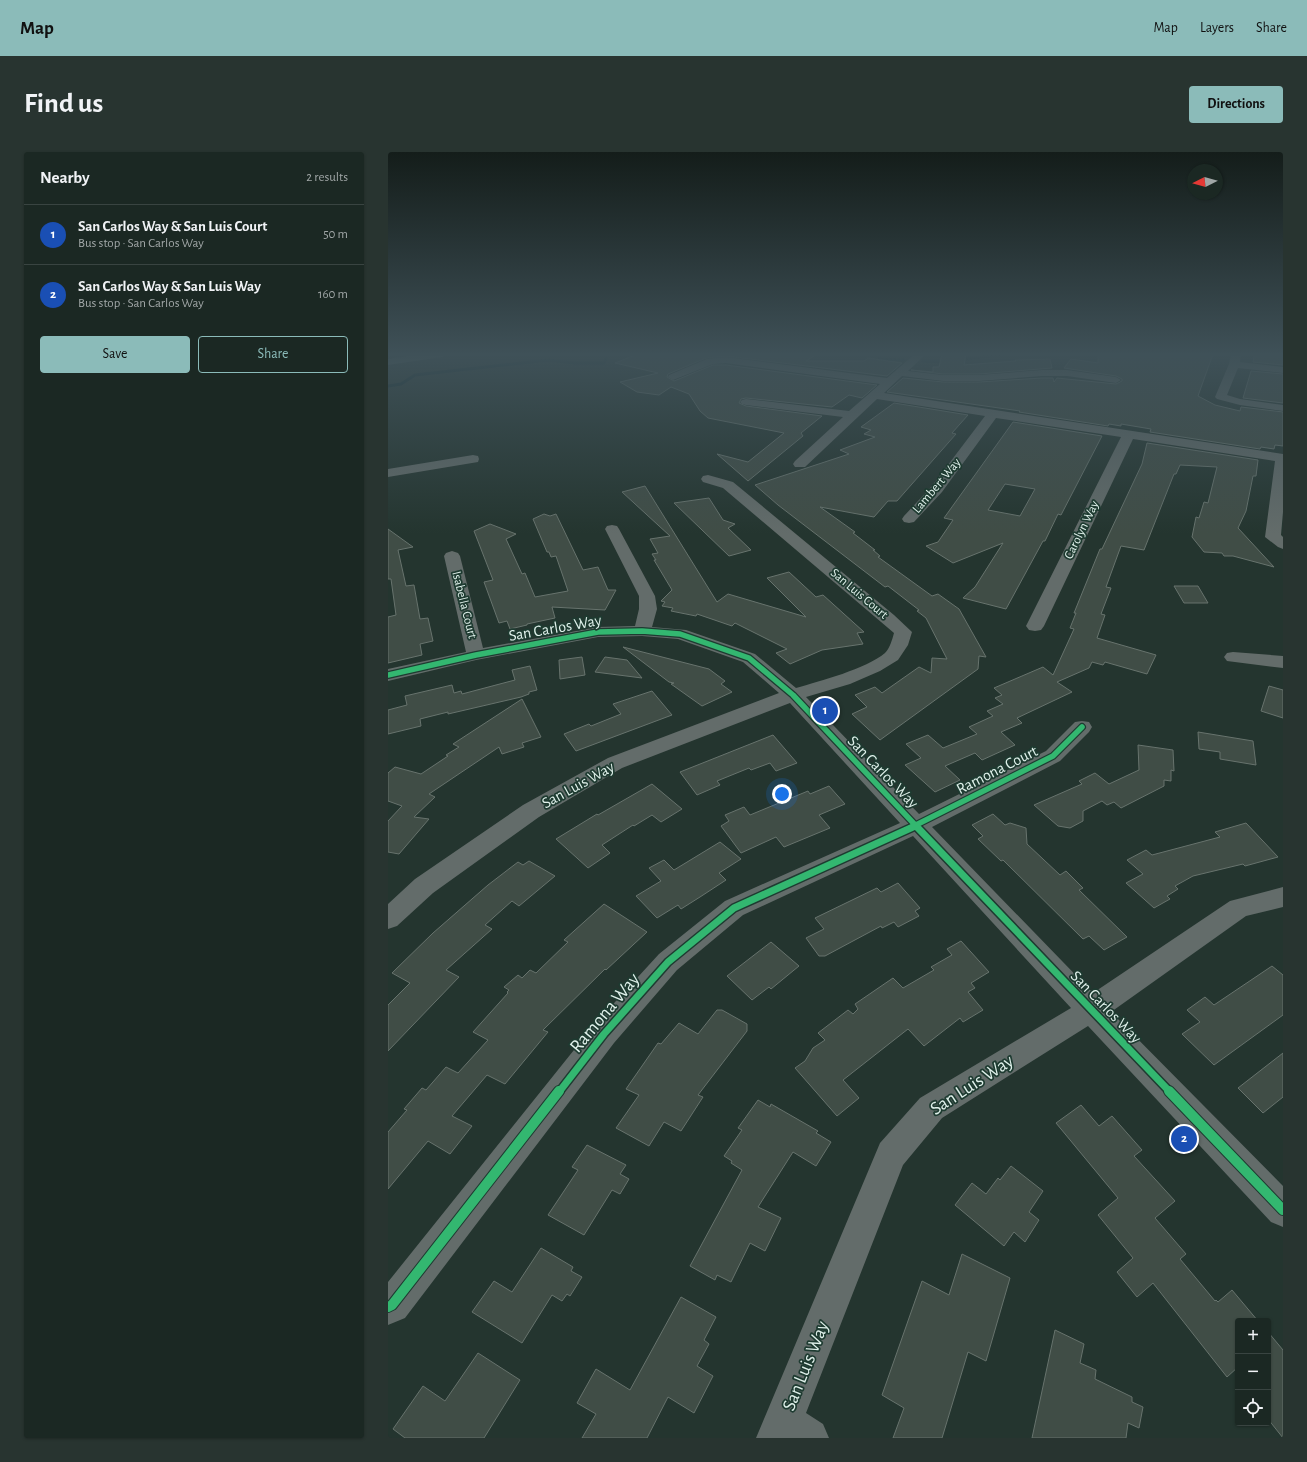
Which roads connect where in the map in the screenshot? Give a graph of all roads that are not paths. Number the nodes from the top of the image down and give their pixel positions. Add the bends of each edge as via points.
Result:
1 (844, 414) edge
2 (993, 414) joint
3 (852, 415) joint
4 (1129, 434) junction
5 (1283, 458) edge
6 (473, 459) dead end
7 (800, 464) dead end
8 (388, 473) edge
9 (708, 479) dead end
10 (909, 519) dead end
11 (612, 529) dead end
12 (1283, 544) edge
13 (452, 556) dead end
14 (1035, 626) dead end
15 (642, 631) junction
16 (476, 655) junction
17 (1233, 658) dead end
18 (1283, 662) edge
19 (388, 675) edge
20 (793, 696) junction
21 (1082, 727) dead end
22 (916, 825) junction
23 (1283, 897) edge
24 (388, 919) edge
25 (1091, 1010) junction
26 (1283, 1210) edge
27 (388, 1308) edge
28 (790, 1432) edge

1 - 3 street
2 - 4 street
2 - 10 street, Lambert Way via 937,489
3 - 7 street
4 - 5 street
4 - 14 street, Carolyn Way
5 - 12 street via 1274,537
6 - 8 street
9 - 20 street, San Luis Court via 728,485 902,632 899,645 892,656 843,680
11 - 15 street via 647,596 648,609
13 - 16 street, Isabella Court
15 - 16 street, San Carlos Way via 598,632
15 - 20 street, San Carlos Way via 680,634 749,658
16 - 19 street, San Carlos Way
17 - 18 street
20 - 22 street, San Carlos Way
20 - 24 street, San Luis Way via 615,763 531,811 424,886
21 - 22 street, Ramona Court via 1053,756
22 - 25 street, San Carlos Way
22 - 27 street, Ramona Way via 734,908 668,962 604,1034
23 - 25 street, San Luis Way via 1239,908
25 - 26 street, San Carlos Way
25 - 28 street, San Luis Way via 932,1108 891,1154

